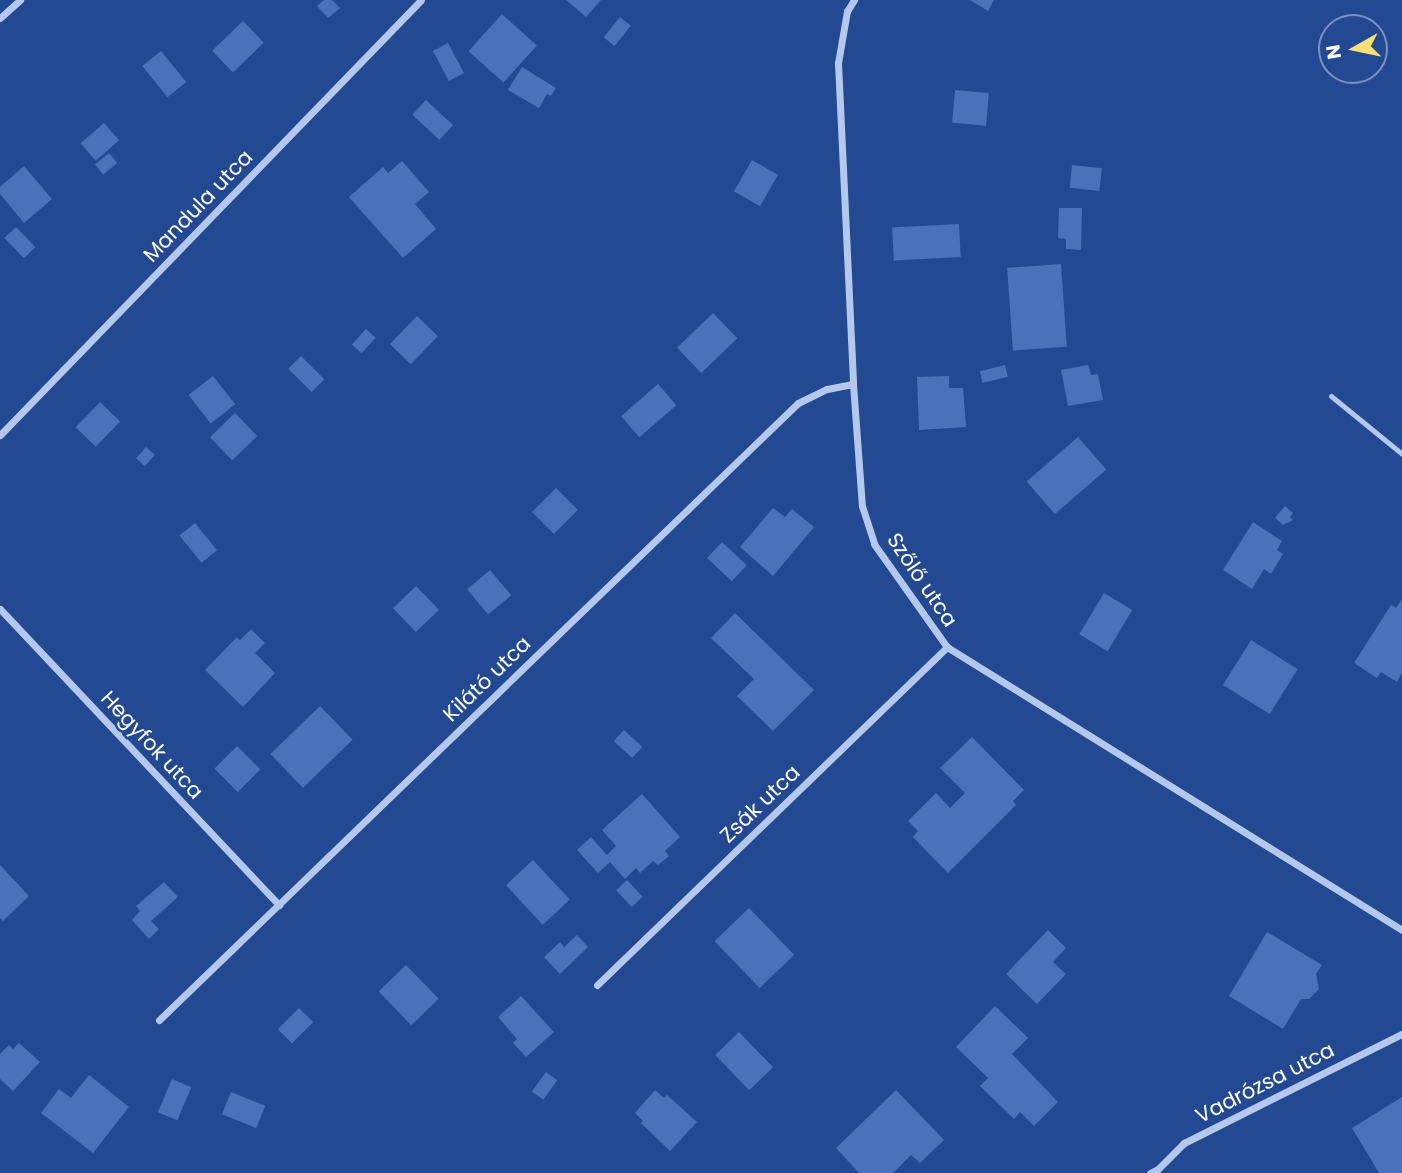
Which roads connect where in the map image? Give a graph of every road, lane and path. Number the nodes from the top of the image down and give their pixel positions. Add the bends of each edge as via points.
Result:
1 (20, 0) edge
2 (421, 0) edge
3 (854, 0) edge
4 (0, 18) edge
5 (853, 384) junction
6 (1331, 396) dead end
7 (0, 435) edge
8 (1402, 454) edge
9 (0, 609) edge
10 (947, 647) junction
11 (279, 905) junction
12 (1402, 930) edge
13 (597, 985) dead end
14 (159, 1020) dead end
15 (1402, 1034) edge
16 (1150, 1173) edge

1 - 4 street
2 - 7 street, Mandula utca
3 - 5 street, Szőlő utca via 846,11 838,63
5 - 10 street, Szőlő utca via 862,506 874,544
5 - 11 street, Kilátó utca via 827,388 798,402
6 - 8 lane
9 - 11 street, Hegyfok utca
10 - 12 street, Szőlő utca
10 - 13 street, Zsák utca
11 - 14 street, Kilátó utca
15 - 16 street, Vadrózsa utca via 1184,1143

